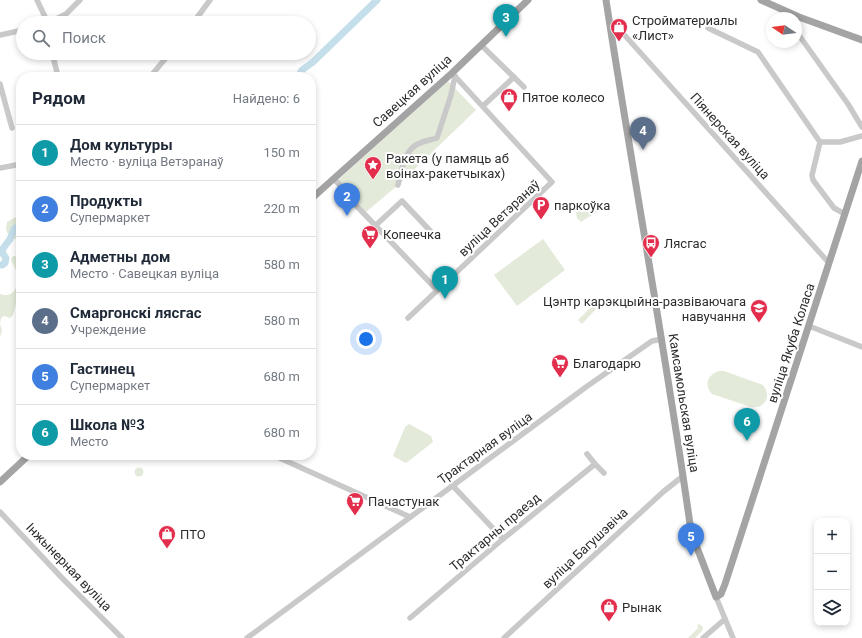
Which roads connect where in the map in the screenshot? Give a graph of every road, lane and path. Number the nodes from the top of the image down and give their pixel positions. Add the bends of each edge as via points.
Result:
1 (37, 0) edge
2 (80, 0) edge
3 (210, 0) edge
4 (528, 0) edge
5 (606, 0) edge
6 (762, 0) edge
7 (783, 11) joint
8 (45, 16) edge
9 (62, 16) edge
10 (198, 16) edge
11 (708, 28) dead end
12 (611, 31) junction
13 (16, 32) edge
14 (0, 35) edge
15 (802, 39) edge
16 (862, 40) edge
17 (481, 45) junction
18 (54, 60) edge
19 (164, 60) edge
20 (57, 72) edge
21 (154, 72) edge
22 (453, 74) junction
23 (514, 77) junction
24 (0, 84) edge
25 (524, 87) dead end
26 (483, 106) junction
27 (862, 127) edge
28 (12, 128) dead end
29 (862, 136) edge
30 (820, 142) junction
31 (862, 161) edge
32 (16, 165) edge
33 (0, 168) edge
34 (333, 179) junction
35 (398, 185) dead end
36 (316, 194) edge
37 (845, 214) junction
38 (376, 225) junction
39 (437, 238) dead end
40 (829, 263) junction
41 (437, 290) junction
42 (408, 318) dead end
43 (809, 326) junction
44 (662, 339) junction
45 (862, 347) edge
46 (587, 454) dead end
47 (24, 460) edge
48 (284, 460) edge
49 (594, 464) junction
50 (604, 473) dead end
51 (683, 476) junction
52 (0, 482) edge
53 (452, 486) junction
54 (0, 512) edge
55 (410, 516) junction
56 (503, 538) junction
57 (716, 597) junction
58 (410, 618) dead end
59 (725, 619) junction
60 (122, 638) edge
61 (247, 638) edge
62 (504, 638) edge
63 (703, 638) edge
64 (733, 638) edge

1 - 8 street
2 - 9 street
3 - 10 street
4 - 17 main road, Савецкая вуліца
5 - 12 main road, Камсамольская вуліца
6 - 7 main road
7 - 16 main road
11 - 30 street via 758,52
12 - 40 street, Піянерская вуліца via 620,30
12 - 44 main road, Камсамольская вуліца
13 - 14 street
15 - 27 street
17 - 22 main road, Савецкая вуліца
17 - 23 street
18 - 20 street
19 - 21 street
22 - 26 street
22 - 34 main road, Савецкая вуліца
22 - 35 street via 446,113 438,138 416,144 410,150
23 - 25 street
23 - 26 street
24 - 28 street
26 - 41 street, вуліца Ветэранаў via 552,182
29 - 30 street via 840,142
30 - 37 street via 813,180 834,208
31 - 37 main road, вуліца Якуба Коласа
32 - 33 street
34 - 36 main road, Савецкая вуліца
34 - 38 street
37 - 40 main road, вуліца Якуба Коласа
38 - 39 street via 402,201
38 - 41 street
40 - 43 main road, вуліца Якуба Коласа
41 - 42 street, вуліца Ветэранаў
43 - 45 street
43 - 57 main road, вуліца Якуба Коласа via 723,589
44 - 51 main road, Камсамольская вуліца
44 - 53 street, Трактарная вуліца via 652,341 599,378
46 - 49 street
47 - 52 main road
48 - 55 street
49 - 50 street
49 - 56 street, Трактарны праезд
51 - 57 main road, Камсамольская вуліца via 692,534
51 - 62 street, вуліца Багушэвіча via 662,492
53 - 55 street, Трактарная вуліца
53 - 56 street
54 - 60 street, Інжынерная вуліца
55 - 61 street, Трактарная вуліца
56 - 58 street, Трактарны праезд
57 - 59 street, Камсамольская вуліца
59 - 63 street
59 - 64 street, Камсамольская вуліца

